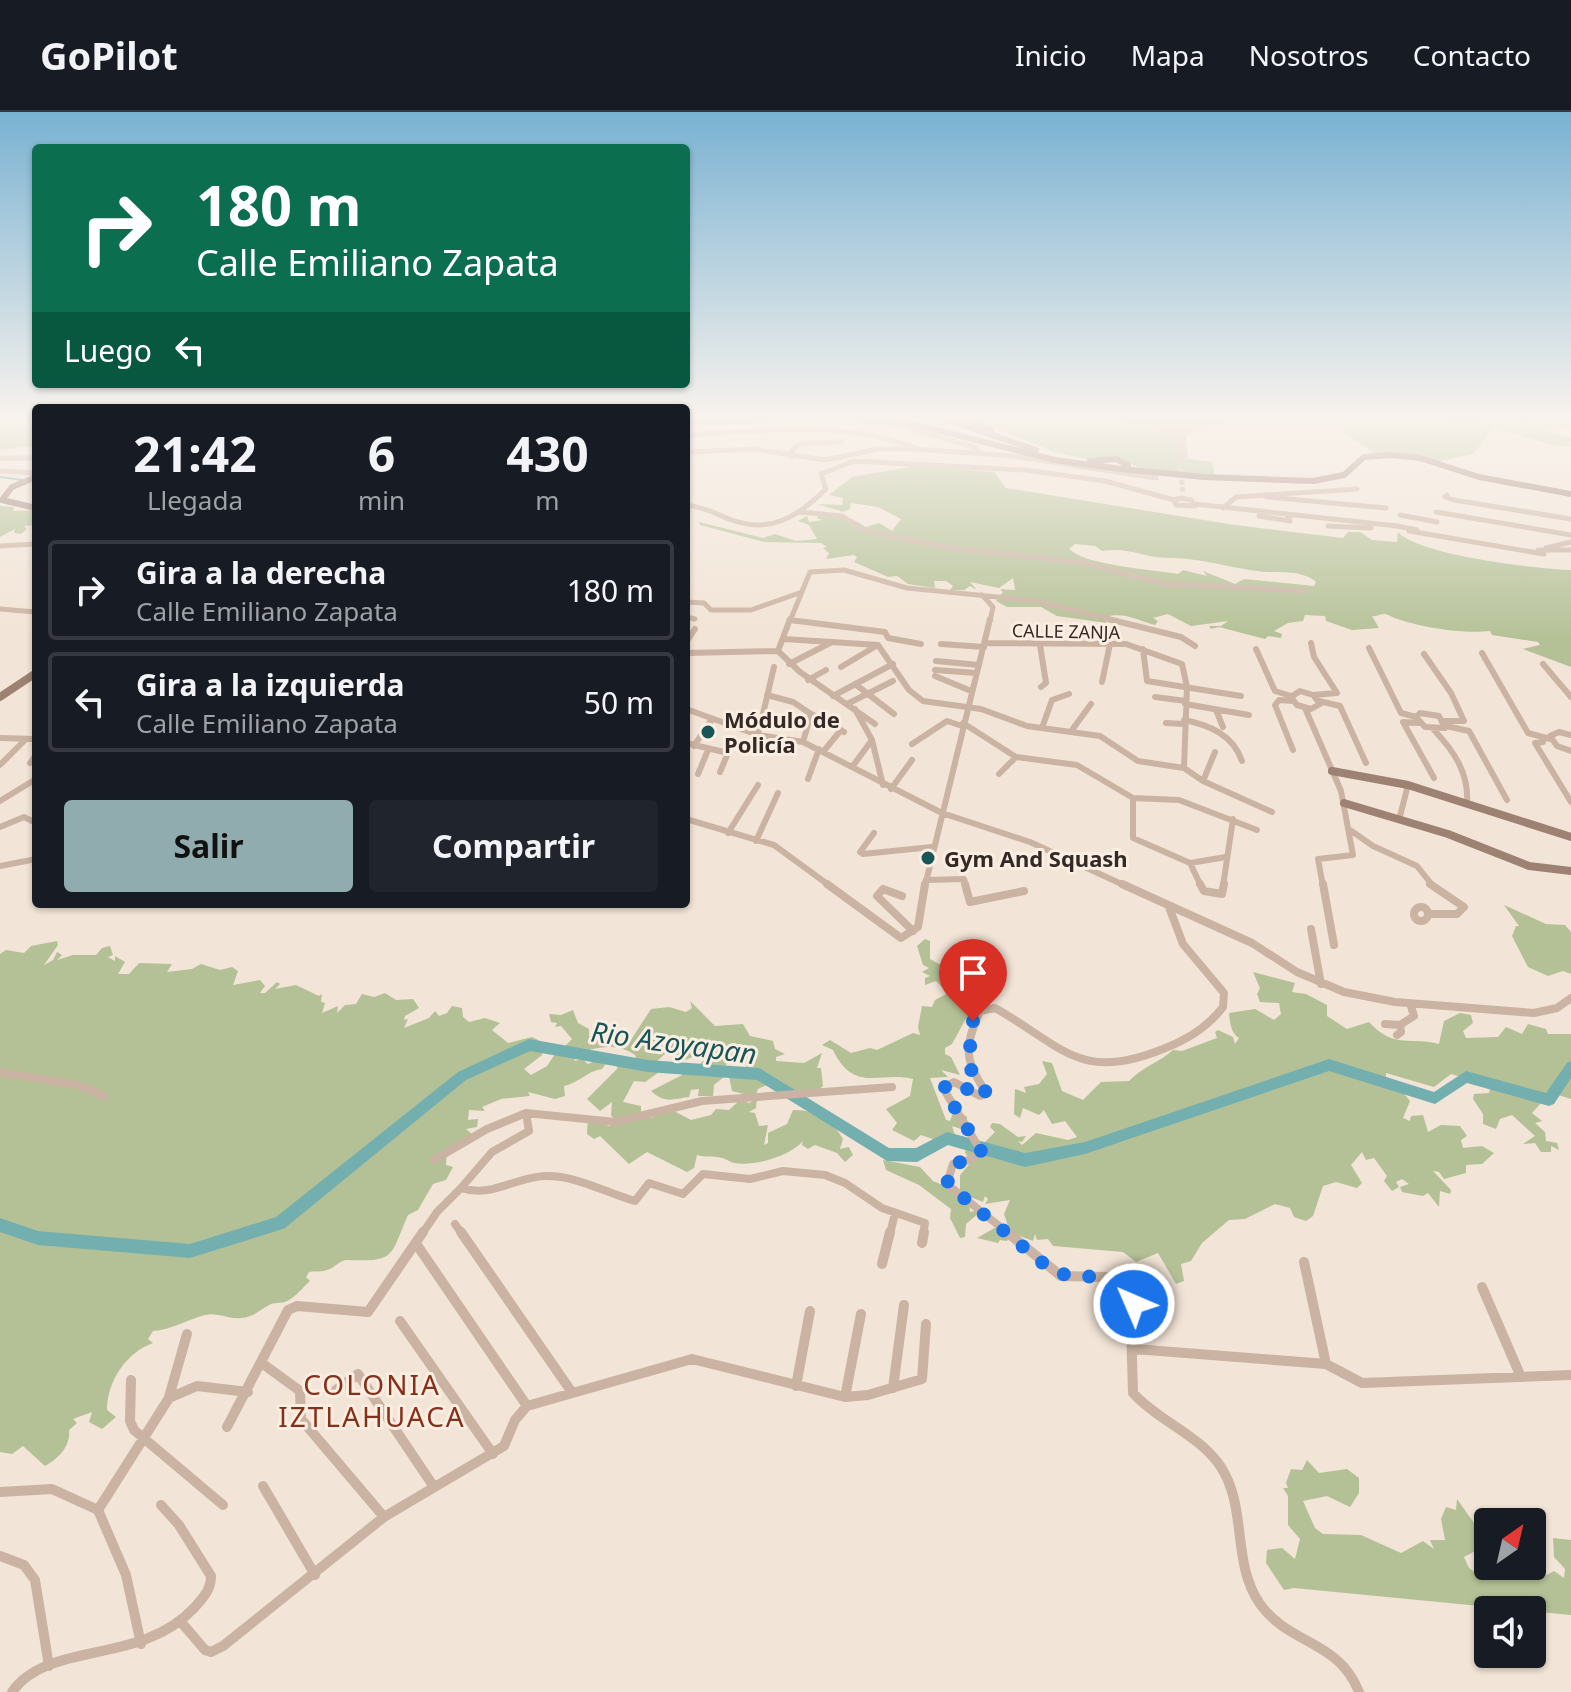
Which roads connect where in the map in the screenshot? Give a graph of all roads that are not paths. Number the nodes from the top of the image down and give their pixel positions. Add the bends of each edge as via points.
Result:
1 (822, 493) edge
2 (1148, 493) edge
3 (1290, 493) edge
4 (1450, 493) edge
5 (1548, 493) edge
6 (1265, 497) junction
7 (1571, 497) edge
8 (1, 500) edge
9 (1174, 500) junction
10 (1453, 503) dead end
11 (1195, 504) junction
12 (690, 505) edge
13 (32, 507) edge
14 (807, 508) junction
15 (1223, 508) junction
16 (1386, 508) dead end
17 (800, 512) junction
18 (815, 512) junction
19 (1231, 512) dead end
20 (1436, 512) dead end
21 (1287, 514) junction
22 (1571, 518) edge
23 (1437, 522) dead end
24 (1368, 525) junction
25 (1328, 526) dead end
26 (1407, 530) junction
27 (1571, 534) edge
28 (1571, 542) edge
29 (32, 544) edge
30 (0, 546) edge
31 (1571, 550) edge
32 (1542, 552) junction
33 (1305, 591) dead end
34 (802, 592) junction
35 (982, 595) junction
36 (690, 602) edge
37 (2, 611) edge
38 (32, 612) edge
39 (690, 618) edge
40 (695, 619) dead end
41 (790, 620) junction
42 (695, 629) dead end
43 (690, 636) edge
44 (784, 639) junction
45 (834, 641) junction
46 (1311, 643) dead end
47 (921, 644) dead end
48 (941, 644) dead end
49 (1110, 644) junction
50 (878, 645) junction
51 (984, 645) junction
52 (1040, 645) junction
53 (1195, 646) dead end
54 (1369, 648) dead end
55 (1143, 649) junction
56 (1256, 649) dead end
57 (778, 651) junction
58 (690, 653) edge
59 (1482, 653) dead end
60 (1424, 654) dead end
61 (936, 661) dead end
62 (789, 664) junction
63 (1543, 664) dead end
64 (891, 665) junction
65 (979, 665) junction
66 (774, 667) dead end
67 (841, 667) dead end
68 (826, 670) dead end
69 (976, 673) junction
70 (32, 676) edge
71 (808, 680) junction
72 (893, 681) junction
73 (1102, 682) dead end
74 (855, 684) junction
75 (1041, 687) dead end
76 (1187, 687) junction
77 (895, 689) dead end
78 (971, 691) junction
79 (867, 694) junction
80 (1069, 694) dead end
81 (767, 695) junction
82 (1313, 695) junction
83 (833, 696) junction
84 (1241, 696) dead end
85 (0, 697) edge
86 (1155, 697) dead end
87 (1571, 697) edge
88 (1292, 698) junction
89 (1319, 701) junction
90 (1186, 702) junction
91 (1091, 704) dead end
92 (852, 705) junction
93 (882, 705) junction
94 (967, 708) junction
95 (1305, 708) junction
96 (1216, 710) junction
97 (690, 711) edge
98 (811, 714) junction
99 (894, 714) dead end
100 (864, 715) junction
101 (1249, 715) dead end
102 (712, 719) junction
103 (1417, 720) junction
104 (1184, 722) junction
105 (1166, 723) dead end
106 (1445, 723) junction
107 (875, 724) dead end
108 (962, 725) junction
109 (1223, 727) dead end
110 (1042, 728) junction
111 (1072, 730) junction
112 (1434, 730) junction
113 (758, 735) junction
114 (1571, 735) edge
115 (0, 738) edge
116 (26, 739) junction
117 (32, 739) edge
118 (872, 740) junction
119 (1552, 741) junction
120 (803, 742) junction
121 (912, 744) dead end
122 (690, 745) edge
123 (708, 750) junction
124 (821, 750) junction
125 (1293, 750) dead end
126 (1571, 751) edge
127 (1215, 752) dead end
128 (1016, 757) junction
129 (32, 760) edge
130 (912, 760) dead end
131 (1242, 761) dead end
132 (30, 763) dead end
133 (1366, 763) dead end
134 (0, 765) edge
135 (852, 767) junction
136 (1184, 768) junction
137 (1332, 771) junction
138 (720, 772) dead end
139 (698, 774) dead end
140 (999, 774) dead end
141 (1434, 778) dead end
142 (808, 779) dead end
143 (32, 781) edge
144 (1203, 781) junction
145 (758, 785) dead end
146 (1408, 785) junction
147 (887, 787) junction
148 (778, 793) dead end
149 (1133, 798) junction
150 (1507, 800) dead end
151 (0, 801) edge
152 (1571, 802) edge
153 (1344, 803) junction
154 (1467, 803) junction
155 (1272, 812) dead end
156 (942, 813) junction
157 (1233, 819) junction
158 (690, 820) edge
159 (1399, 820) junction
160 (32, 821) edge
161 (0, 827) edge
162 (1257, 830) dead end
163 (1350, 830) junction
164 (728, 833) junction
165 (874, 833) dead end
166 (1571, 837) edge
167 (1362, 839) junction
168 (756, 841) junction
169 (1381, 844) dead end
170 (932, 847) junction
171 (1226, 857) junction
172 (32, 860) edge
173 (1190, 863) junction
174 (0, 866) edge
175 (1571, 871) edge
176 (926, 880) junction
177 (1024, 891) dead end
178 (902, 896) dead end
179 (1169, 907) junction
180 (1429, 914) dead end
181 (1311, 929) dead end
182 (913, 931) junction
183 (1334, 945) dead end
184 (1321, 984) junction
185 (1571, 998) edge
186 (1410, 1003) junction
187 (1385, 1024) dead end
188 (1400, 1025) junction
189 (1397, 1035) dead end
190 (0, 1072) edge
191 (892, 1087) dead end
192 (104, 1096) dead end
193 (526, 1113) junction
194 (434, 1160) dead end
195 (461, 1188) junction
196 (895, 1213) junction
197 (455, 1224) dead end
198 (922, 1243) dead end
199 (417, 1245) junction
200 (1304, 1262) dead end
201 (882, 1264) dead end
202 (1482, 1287) dead end
203 (904, 1305) dead end
204 (810, 1311) dead end
205 (861, 1314) dead end
206 (400, 1321) dead end
207 (926, 1324) dead end
208 (187, 1334) dead end
209 (1134, 1349) junction
210 (263, 1364) junction
211 (1326, 1364) junction
212 (1571, 1375) edge
213 (1521, 1377) junction
214 (131, 1380) dead end
215 (796, 1386) junction
216 (893, 1388) junction
217 (336, 1390) dead end
218 (571, 1391) junction
219 (248, 1392) junction
220 (845, 1397) junction
221 (169, 1398) junction
222 (527, 1406) junction
223 (227, 1427) dead end
224 (143, 1437) junction
225 (493, 1454) junction
226 (263, 1486) dead end
227 (434, 1487) junction
228 (0, 1492) edge
229 (161, 1505) dead end
230 (223, 1505) dead end
231 (98, 1510) junction
232 (384, 1517) junction
233 (0, 1556) edge
234 (315, 1575) junction
235 (181, 1622) junction
236 (141, 1644) junction
237 (49, 1666) junction
238 (12, 1692) edge
239 (1359, 1692) edge

1 - 14 street
2 - 9 street
3 - 6 street
4 - 22 street
5 - 7 street
6 - 15 street via 1236,497
6 - 16 street
8 - 13 street
9 - 11 street via 1184,508
9 - 11 street via 1186,496
10 - 27 street via 1544,517
11 - 15 street
12 - 17 street via 741,523 772,527
14 - 17 street
14 - 18 street
15 - 21 street
17 - 18 street
18 - 33 street via 842,516 863,530 948,548 1079,562 1165,584
19 - 21 street via 1290,521
20 - 27 street
21 - 24 street
23 - 26 street via 1400,515
24 - 25 street
24 - 26 street
24 - 32 street, bridge
26 - 32 street
28 - 32 street
29 - 30 street
31 - 32 street
34 - 35 street via 810,572 844,570 907,588
34 - 36 street via 748,610 711,610 704,603
34 - 41 street
35 - 51 street via 993,607
35 - 53 street via 1037,601 1181,637
37 - 38 street
39 - 40 street
41 - 44 street
41 - 47 street via 855,626
42 - 43 street
44 - 45 street
44 - 57 street
45 - 50 street
45 - 62 street
46 - 82 street via 1337,693
48 - 51 street, CALLE ZANJA
49 - 52 street, CALLE ZANJA
49 - 55 street, CALLE ZANJA
49 - 73 street
50 - 64 street
50 - 67 street
51 - 52 street, CALLE ZANJA
51 - 65 street
52 - 75 street via 1046,683
54 - 103 street via 1401,713
55 - 76 street, CALLE ZANJA via 1182,664
55 - 76 street via 1147,681
56 - 88 street via 1275,691
57 - 58 street
57 - 62 street
59 - 119 street via 1528,733
60 - 106 street via 1464,721
61 - 65 street
62 - 71 street
63 - 87 street
64 - 72 street
64 - 74 street
64 - 94 street via 923,701
65 - 69 street
66 - 81 street
68 - 71 street
69 - 78 street
69 - 78 street via 935,673
70 - 85 street
71 - 83 street
72 - 77 street
72 - 79 street
74 - 79 street
74 - 83 street
76 - 84 street
76 - 90 street
78 - 94 street
79 - 92 street
79 - 93 street
80 - 110 street via 1052,700
81 - 98 street
81 - 113 street
82 - 88 street via 1300,691
82 - 89 street
83 - 92 street
86 - 90 street
88 - 95 street
88 - 125 street via 1275,705
89 - 95 street via 1317,707
89 - 133 street via 1340,706
90 - 96 street
90 - 104 street
91 - 111 street
92 - 100 street
92 - 118 street
93 - 99 street
93 - 100 street
94 - 108 street
94 - 110 street
95 - 137 street
96 - 101 street
96 - 109 street
97 - 102 street
98 - 120 street
98 - 124 street via 843,731
100 - 107 street
102 - 113 street
102 - 122 street
103 - 106 street via 1427,712
103 - 112 street
103 - 141 street via 1403,722
104 - 105 street
104 - 131 street via 1211,725 1240,750
104 - 136 street
106 - 112 street
106 - 150 street via 1469,731
108 - 121 street via 947,721
108 - 128 street
108 - 156 street
110 - 111 street
111 - 136 street via 1100,736 1138,761
112 - 154 street via 1460,764
113 - 120 street
114 - 119 street via 1555,732
115 - 116 street
116 - 117 street
116 - 134 street
118 - 135 street
118 - 147 street
119 - 126 street
119 - 152 street via 1535,743
120 - 124 street
122 - 123 street
123 - 138 street via 729,754
123 - 139 street
124 - 135 street
124 - 142 street
127 - 144 street
128 - 140 street
128 - 149 street via 1085,767
129 - 132 street
130 - 147 street
135 - 147 street
136 - 144 street
137 - 146 street
137 - 153 street
143 - 151 street
144 - 155 street
145 - 164 street
146 - 154 street
146 - 159 street
147 - 156 street
148 - 168 street
149 - 157 street via 1179,800
149 - 173 street via 1133,838
153 - 159 street
153 - 163 street
154 - 166 street
156 - 170 street
156 - 179 street via 1030,842
157 - 162 street
157 - 171 street
158 - 164 street
159 - 175 street via 1529,866
160 - 161 street via 24,817
163 - 167 street
163 - 183 street via 1353,855 1318,859
164 - 168 street
165 - 170 street via 863,854
167 - 169 street
167 - 180 street via 1417,866 1428,882 1464,907 1457,914
168 - 182 street via 794,856 901,938
170 - 176 street
171 - 173 street
171 - 173 street via 1218,895 1204,891
172 - 174 street
176 - 177 street via 964,879 970,902
176 - 182 street
178 - 182 street via 883,889 877,896
179 - 184 street via 1252,943
179 - 209 street via 1182,944 1224,993 1216,1020 1202,1032 1125,1063 1098,1064 1071,1056 995,1008 985,1008 970,1033 968,1065 987,1094 980,1096 954,1082 943,1088 980,1145 973,1159 953,1164 946,1178 953,1192 1061,1276 1106,1277 1130,1291
181 - 184 street
184 - 186 street
185 - 186 street via 1557,1008 1534,1013
186 - 188 street via 1414,1016
187 - 188 street
188 - 189 street
190 - 192 street via 78,1085
191 - 193 street via 702,1101 615,1122
193 - 194 street
193 - 195 street via 529,1131 492,1152
195 - 196 street via 478,1194 551,1176 635,1201 649,1183 683,1194 703,1174 750,1179 796,1171 838,1179
195 - 199 street
196 - 198 street via 925,1223
196 - 201 street
197 - 218 street
199 - 210 street via 368,1312 291,1307
199 - 222 street
200 - 211 street
202 - 213 street
203 - 216 street
204 - 215 street
205 - 220 street
206 - 225 street
207 - 216 street via 922,1379
208 - 221 street
209 - 211 street
209 - 239 street via 1130,1385 1137,1399 1187,1434 1223,1470 1236,1508 1243,1574 1261,1605 1286,1631 1346,1661
210 - 219 street
210 - 232 street via 300,1391 301,1419
211 - 213 street via 1362,1383
212 - 213 street
214 - 224 street via 130,1421
215 - 218 street via 692,1359
215 - 220 street
216 - 220 street
217 - 227 street via 358,1374
218 - 222 street
219 - 221 street via 187,1385
219 - 223 street
221 - 224 street
222 - 225 street via 507,1443
224 - 230 street
224 - 231 street
225 - 227 street
226 - 234 street
227 - 232 street
228 - 231 street via 52,1489
229 - 235 street via 179,1525 212,1583
231 - 236 street via 126,1575
232 - 234 street
233 - 237 street via 24,1565 35,1580
234 - 235 street via 211,1652
235 - 236 street
236 - 237 street
237 - 238 street via 26,1673

